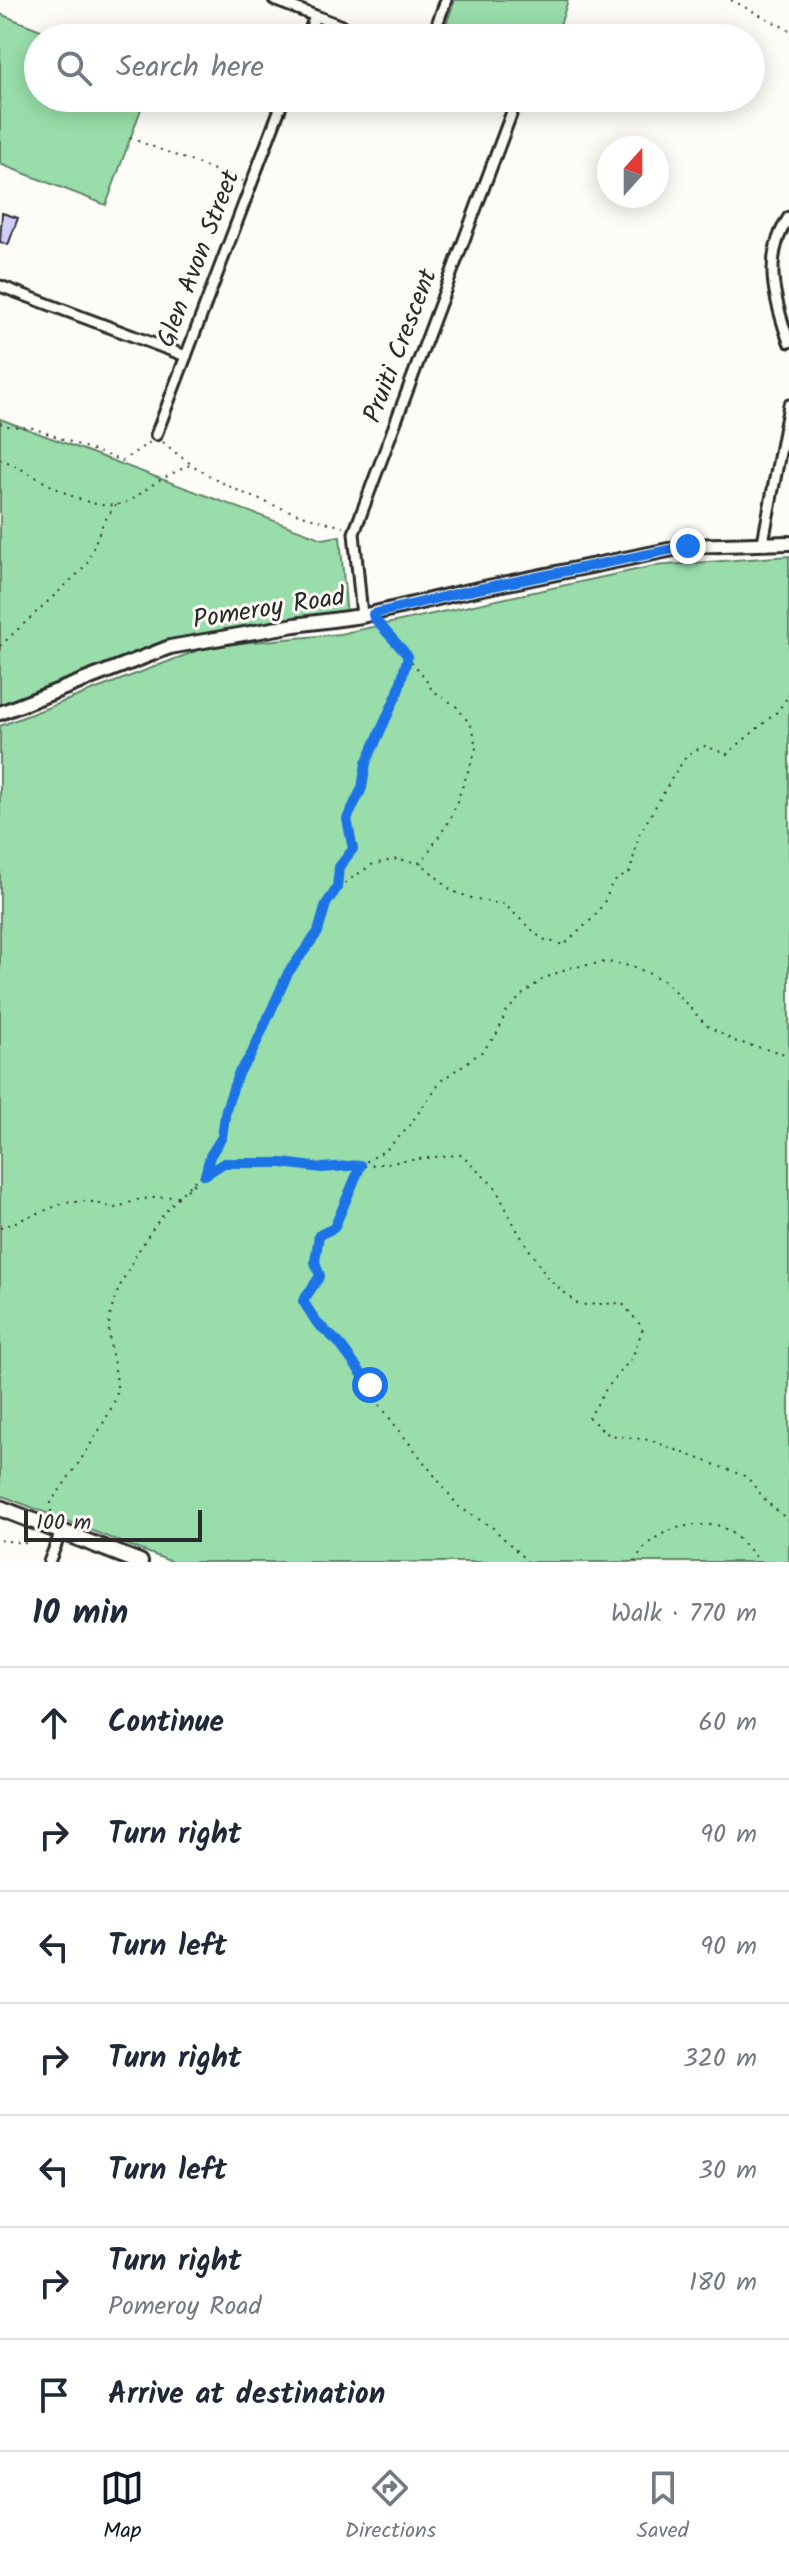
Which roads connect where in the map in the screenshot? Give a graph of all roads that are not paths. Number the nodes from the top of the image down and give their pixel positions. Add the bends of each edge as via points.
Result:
1 (274, 0) edge
2 (446, 0) edge
3 (315, 16) junction
4 (312, 24) edge
5 (336, 24) edge
6 (437, 24) edge
7 (279, 112) edge
8 (512, 112) edge
9 (789, 217) edge
10 (0, 286) edge
11 (789, 342) edge
12 (186, 356) junction
13 (789, 405) edge
14 (156, 435) road end
15 (763, 542) junction
16 (789, 543) edge
17 (368, 615) junction
18 (0, 713) edge
19 (0, 1508) edge
20 (61, 1532) junction
21 (49, 1562) edge
22 (140, 1562) edge

1 - 3 street
2 - 6 street
3 - 4 street
3 - 5 street
7 - 12 street, Glen Avon Street
8 - 17 street, Pruiti Crescent via 355,530
9 - 11 street via 777,234 772,264 776,306
10 - 12 street
12 - 14 street, Glen Avon Street
13 - 15 street
15 - 16 street, Pomeroy Road
15 - 17 street, Pomeroy Road via 688,546
17 - 18 street, Pomeroy Road via 170,647
19 - 20 main road
20 - 21 street
20 - 22 main road

